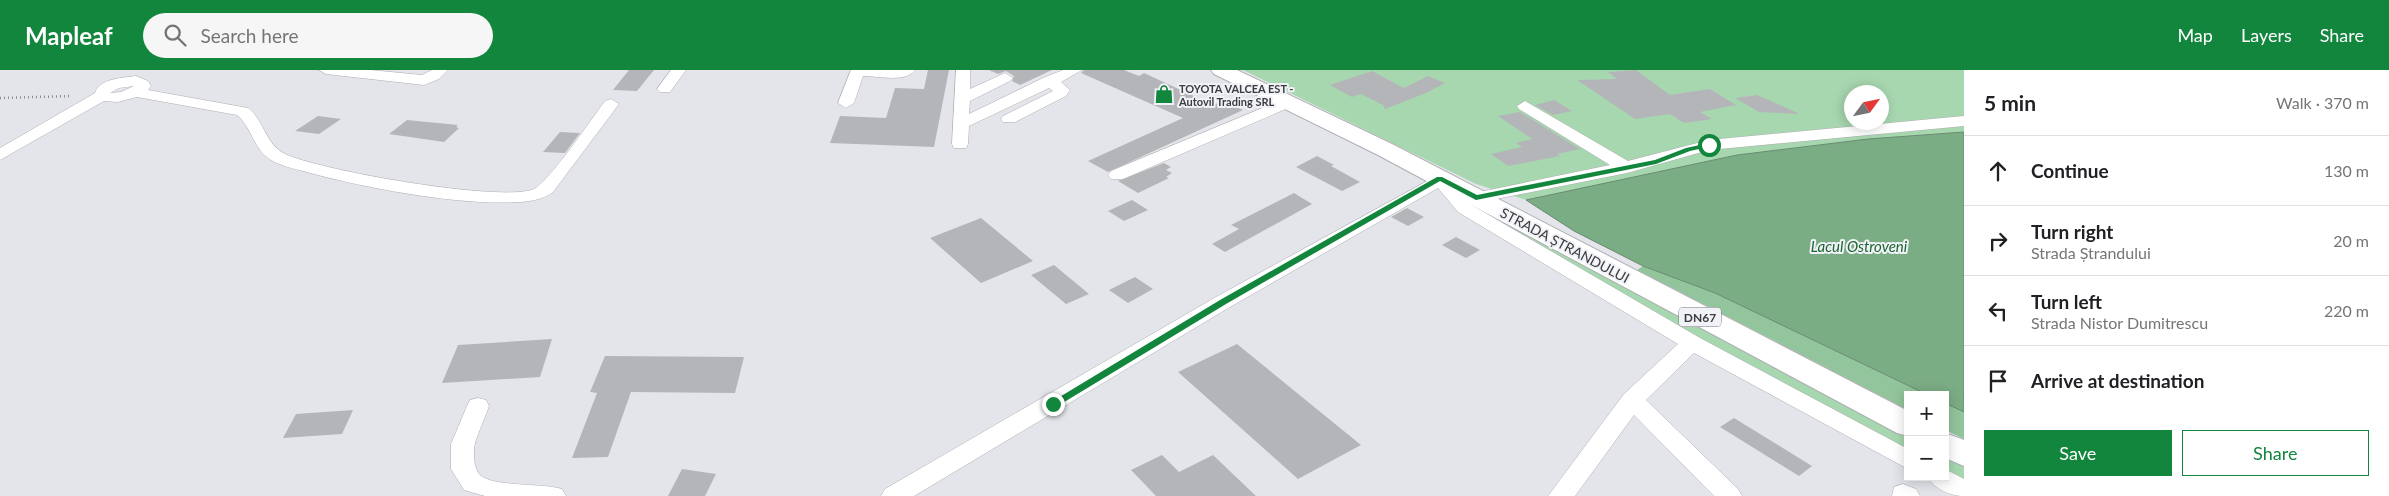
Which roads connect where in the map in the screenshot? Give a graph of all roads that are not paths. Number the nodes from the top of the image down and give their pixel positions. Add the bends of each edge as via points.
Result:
1 (138, 70) edge
2 (326, 70) edge
3 (441, 70) edge
4 (679, 70) edge
5 (858, 70) edge
6 (908, 70) edge
7 (963, 70) edge
8 (1075, 70) edge
9 (1221, 70) edge
10 (1005, 78) dead end
11 (1048, 82) junction
12 (129, 87) junction
13 (665, 89) dead end
14 (963, 98) junction
15 (1289, 102) junction
16 (846, 103) dead end
17 (611, 104) dead end
18 (1525, 106) dead end
19 (1009, 119) dead end
20 (1964, 121) edge
21 (962, 123) junction
22 (960, 144) dead end
23 (0, 156) edge
24 (1627, 168) junction
25 (1117, 175) dead end
26 (1440, 178) junction
27 (1476, 198) junction
28 (1692, 343) junction
29 (1632, 400) junction
30 (478, 406) dead end
31 (1904, 423) edge
32 (1949, 446) edge
33 (1964, 454) edge
34 (1904, 458) edge
35 (1947, 481) edge
36 (1964, 490) edge
37 (553, 496) edge
38 (894, 496) edge
39 (1561, 496) edge
40 (1729, 496) edge

1 - 12 street
2 - 3 street via 424,80
4 - 13 street
5 - 6 street via 900,73
5 - 16 street
7 - 14 street
8 - 11 street
9 - 15 main road, STRADA ȘTRANDULUI / DN67
10 - 14 street
11 - 19 street via 1062,90 1061,93
11 - 21 street
12 - 17 street via 242,111 250,116 268,150 297,166 399,185 497,198 519,198 542,192
12 - 23 street via 103,93
14 - 21 street
15 - 25 street
15 - 26 main road, STRADA ȘTRANDULUI / DN67
18 - 24 street
20 - 24 street via 1709,145
21 - 22 street
24 - 27 street
26 - 27 main road, STRADA ȘTRANDULUI / DN67
26 - 28 street via 1464,208
26 - 38 street
27 - 31 main road, STRADA ȘTRANDULUI / DN67
28 - 29 street
28 - 34 street
29 - 39 street
29 - 40 street
30 - 37 street via 464,444 463,469 473,483 500,491
32 - 33 main road
35 - 36 street

